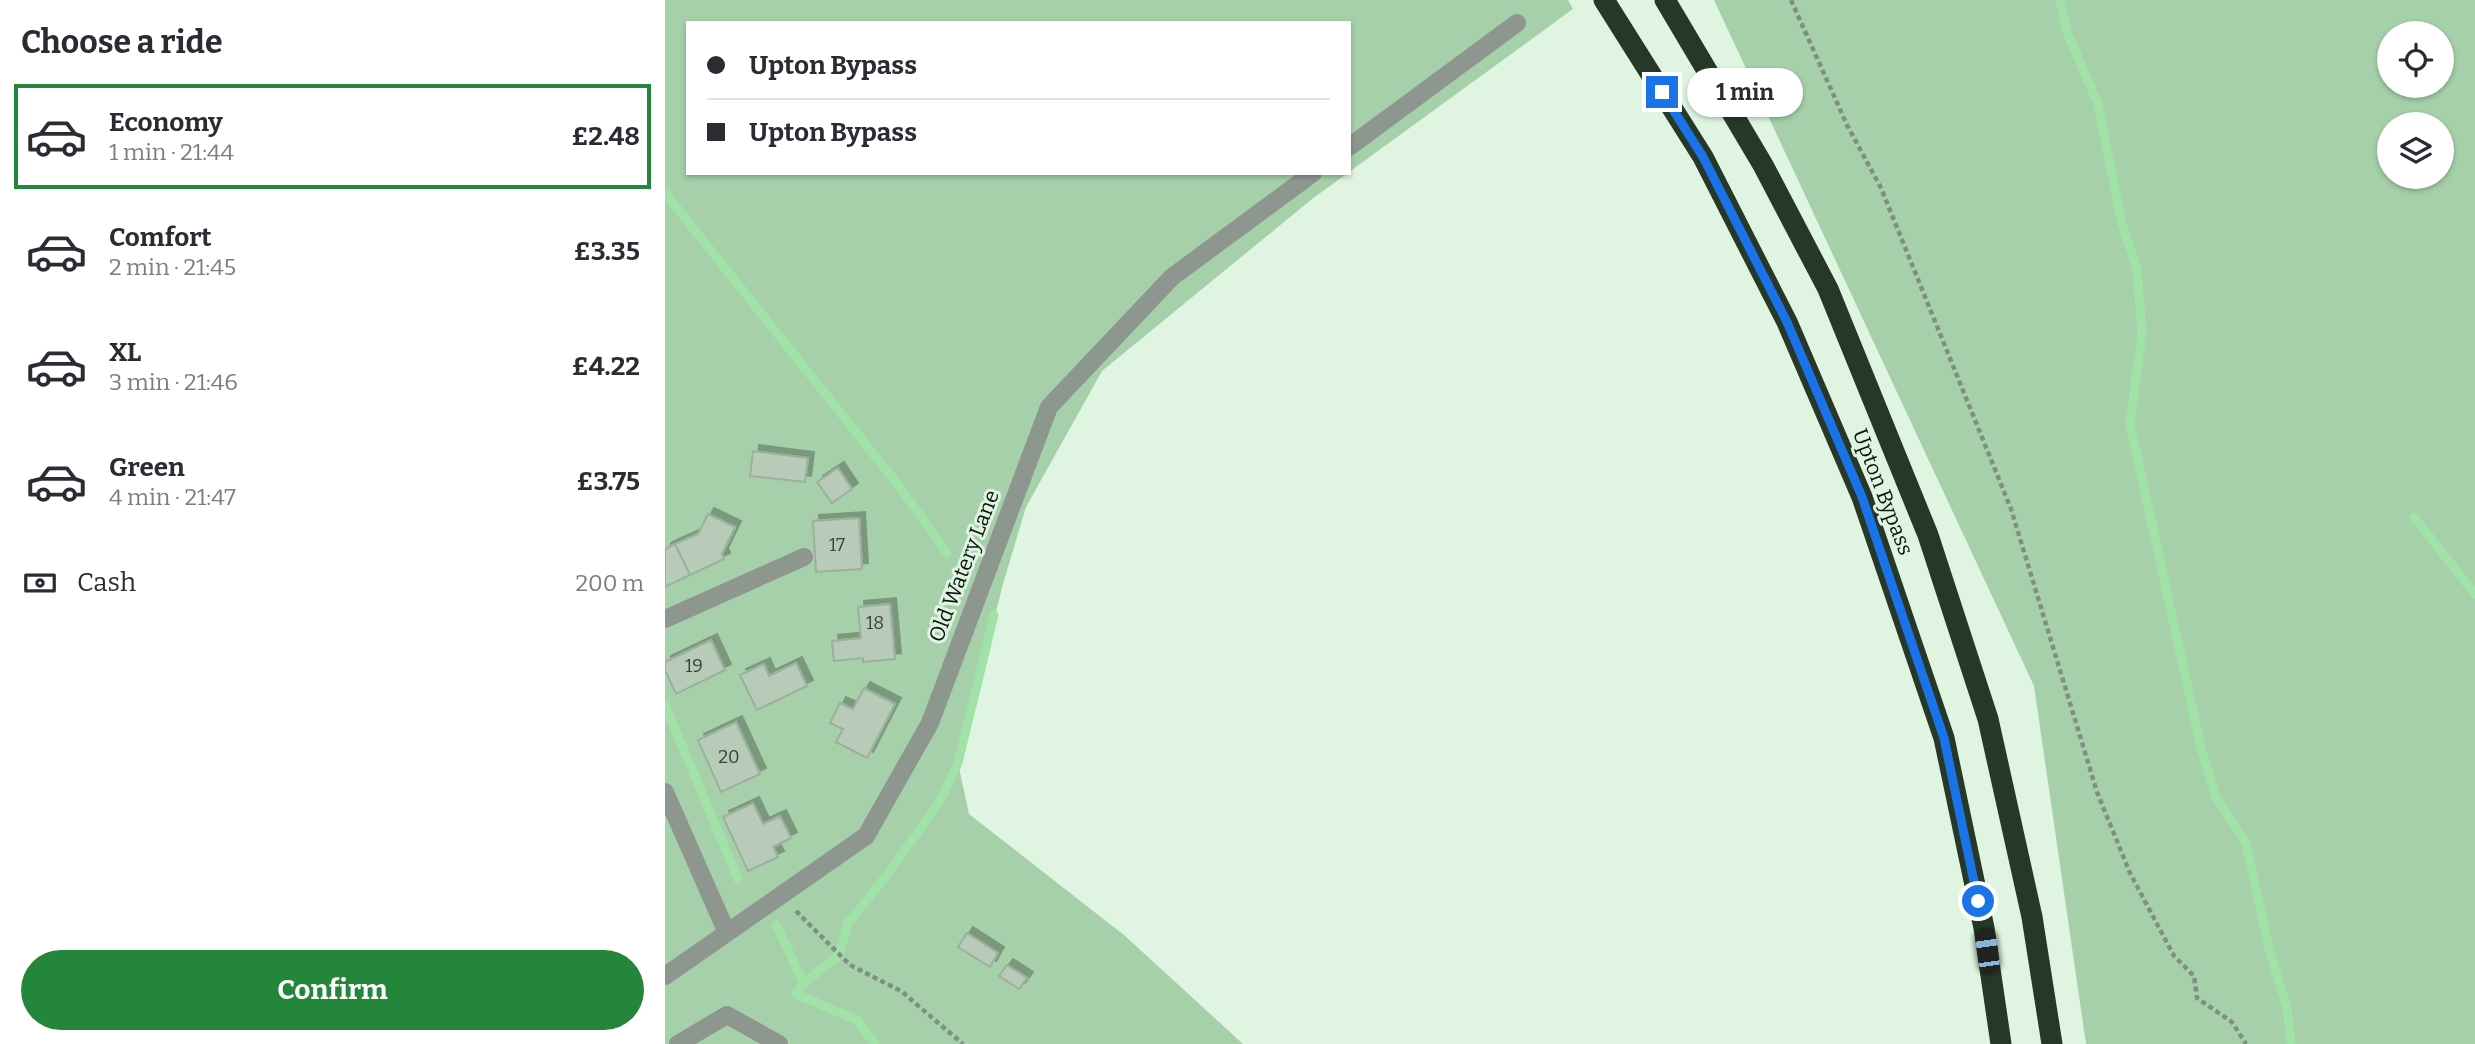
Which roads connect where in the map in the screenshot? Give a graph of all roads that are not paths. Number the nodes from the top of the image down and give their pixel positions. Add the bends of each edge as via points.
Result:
1 (1604, 0) edge
2 (1665, 0) edge
3 (1517, 23) dead end
4 (1351, 146) edge
5 (1310, 175) edge
6 (804, 557) dead end
7 (665, 619) edge
8 (665, 792) edge
9 (727, 933) junction
10 (665, 975) edge
11 (678, 1044) edge
12 (779, 1044) edge
13 (2001, 1044) edge
14 (2052, 1044) edge

1 - 13 highway, Upton Bypass via 1709,169 1787,322 1862,497 1944,738 1984,928
2 - 14 highway, Upton Bypass via 1763,165 1828,289 1928,535 1988,719 2032,918
3 - 4 street
5 - 9 street, Old Watery Lane via 1172,277 1049,407 930,723 866,836
6 - 7 street
8 - 9 street
9 - 10 street, Old Watery Lane
11 - 12 street via 727,1015

